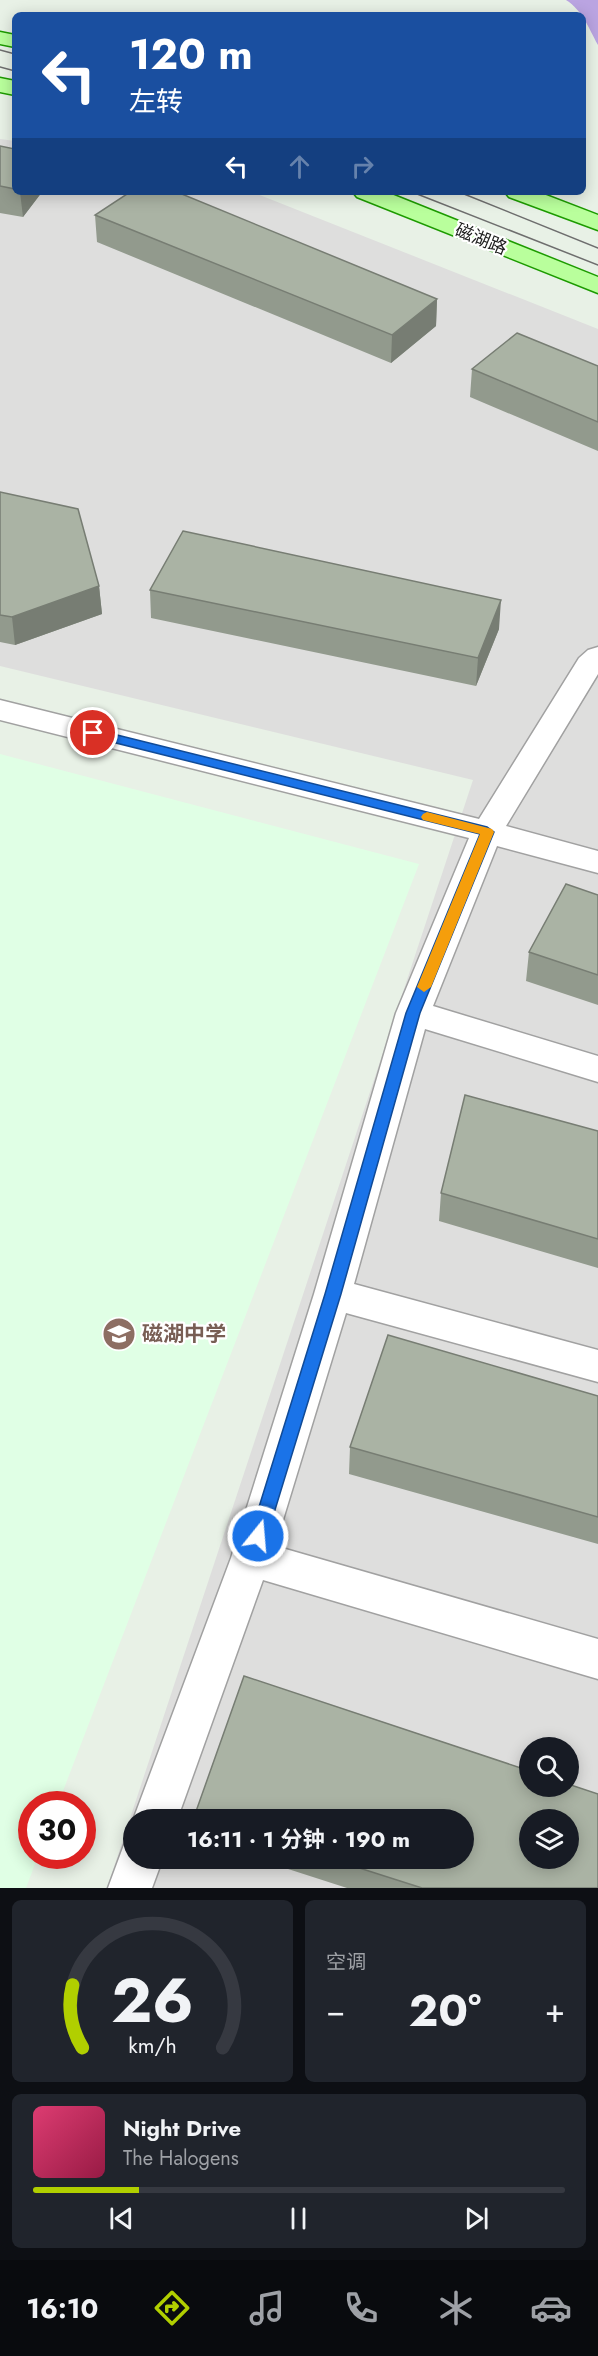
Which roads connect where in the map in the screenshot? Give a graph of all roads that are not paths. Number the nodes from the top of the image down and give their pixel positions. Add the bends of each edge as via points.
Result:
1 (371, 195) edge
2 (525, 195) edge
3 (598, 223) edge
4 (598, 286) edge
5 (595, 663) edge
6 (0, 710) edge
7 (487, 832) junction
8 (598, 862) edge
9 (413, 1013) junction
10 (598, 1069) edge
11 (333, 1294) junction
12 (598, 1366) edge
13 (251, 1558) junction
14 (598, 1659) edge
15 (159, 1809) edge
16 (137, 1869) edge
17 (130, 1888) edge

1 - 4 main road, 磁湖路
2 - 3 main road
5 - 7 street
6 - 7 street
7 - 8 street
7 - 9 street
9 - 10 street
9 - 11 street
11 - 12 street
11 - 13 street
13 - 14 street
13 - 15 street
16 - 17 street

